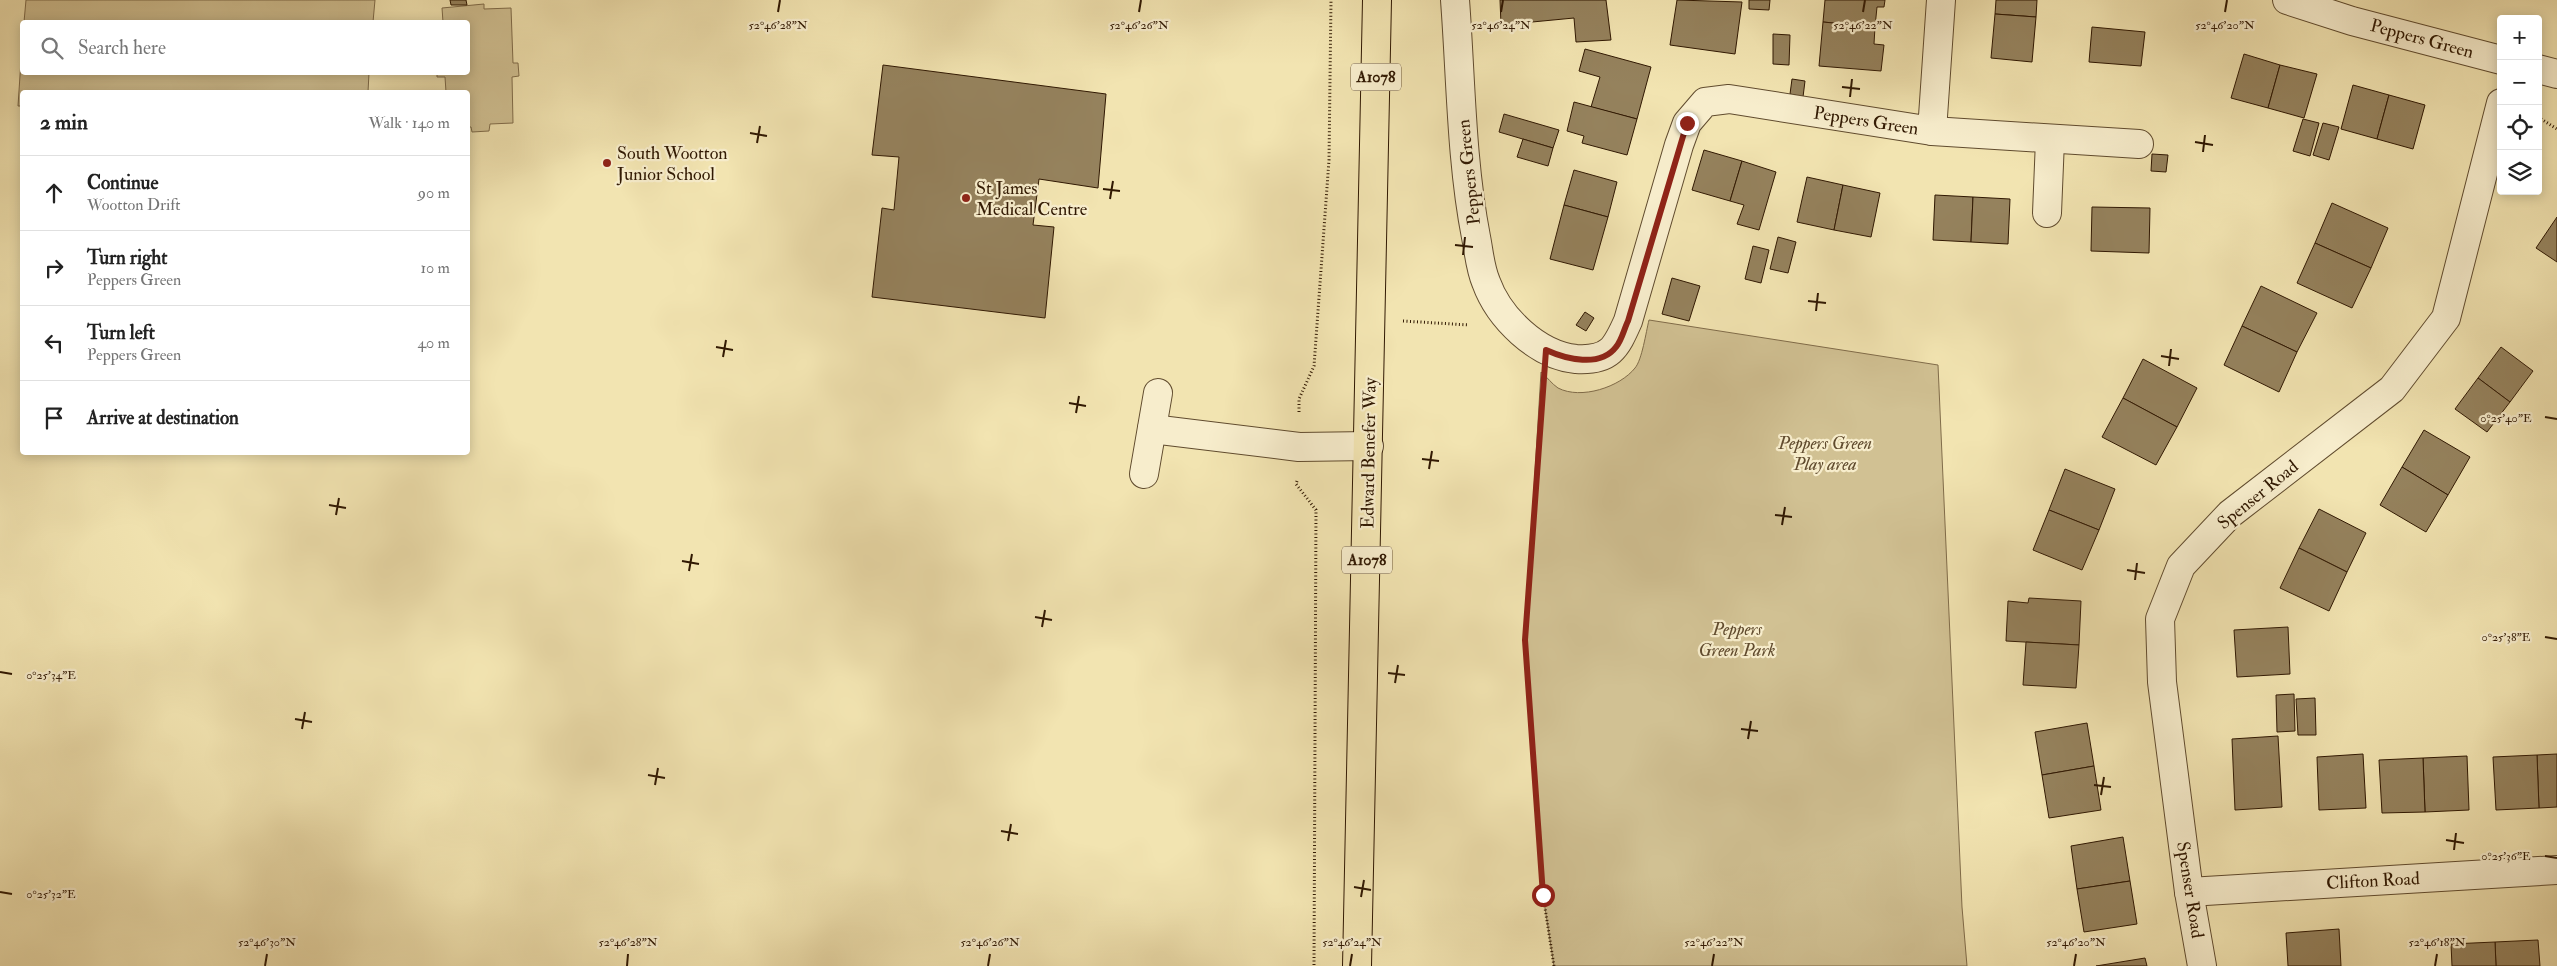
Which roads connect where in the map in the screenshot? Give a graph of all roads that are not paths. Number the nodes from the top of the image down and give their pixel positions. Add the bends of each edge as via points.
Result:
1 (1377, 0) edge
2 (1455, 0) edge
3 (1941, 0) edge
4 (2286, 0) edge
5 (2355, 10) edge
6 (2497, 59) edge
7 (2542, 70) edge
8 (2557, 74) edge
9 (2500, 105) edge
10 (1932, 131) junction
11 (2050, 140) junction
12 (2139, 144) dead end
13 (2047, 214) dead end
14 (1158, 393) dead end
15 (1152, 429) junction
16 (1369, 446) junction
17 (1144, 474) dead end
18 (2557, 870) edge
19 (2189, 892) junction
20 (1358, 966) edge
21 (2202, 966) edge

1 - 16 main road, Edward Benefer Way / A1078
2 - 10 street, Peppers Green via 1471,212 1485,280 1494,300 1517,328 1546,350 1563,358 1589,360 1616,347 1628,321 1687,123 1705,102 1729,99
3 - 10 street, Peppers Green
4 - 5 street, Peppers Green
5 - 6 street, Peppers Green
7 - 8 street
9 - 19 street, Spenser Road via 2446,318 2392,389 2230,514 2181,566 2160,619 2162,682
10 - 11 street, Peppers Green
11 - 12 street, Peppers Green
11 - 13 street
14 - 15 street
15 - 16 street via 1299,447
15 - 17 street
16 - 20 main road, Edward Benefer Way / A1078
18 - 19 street, Clifton Road
19 - 21 street, Spenser Road

